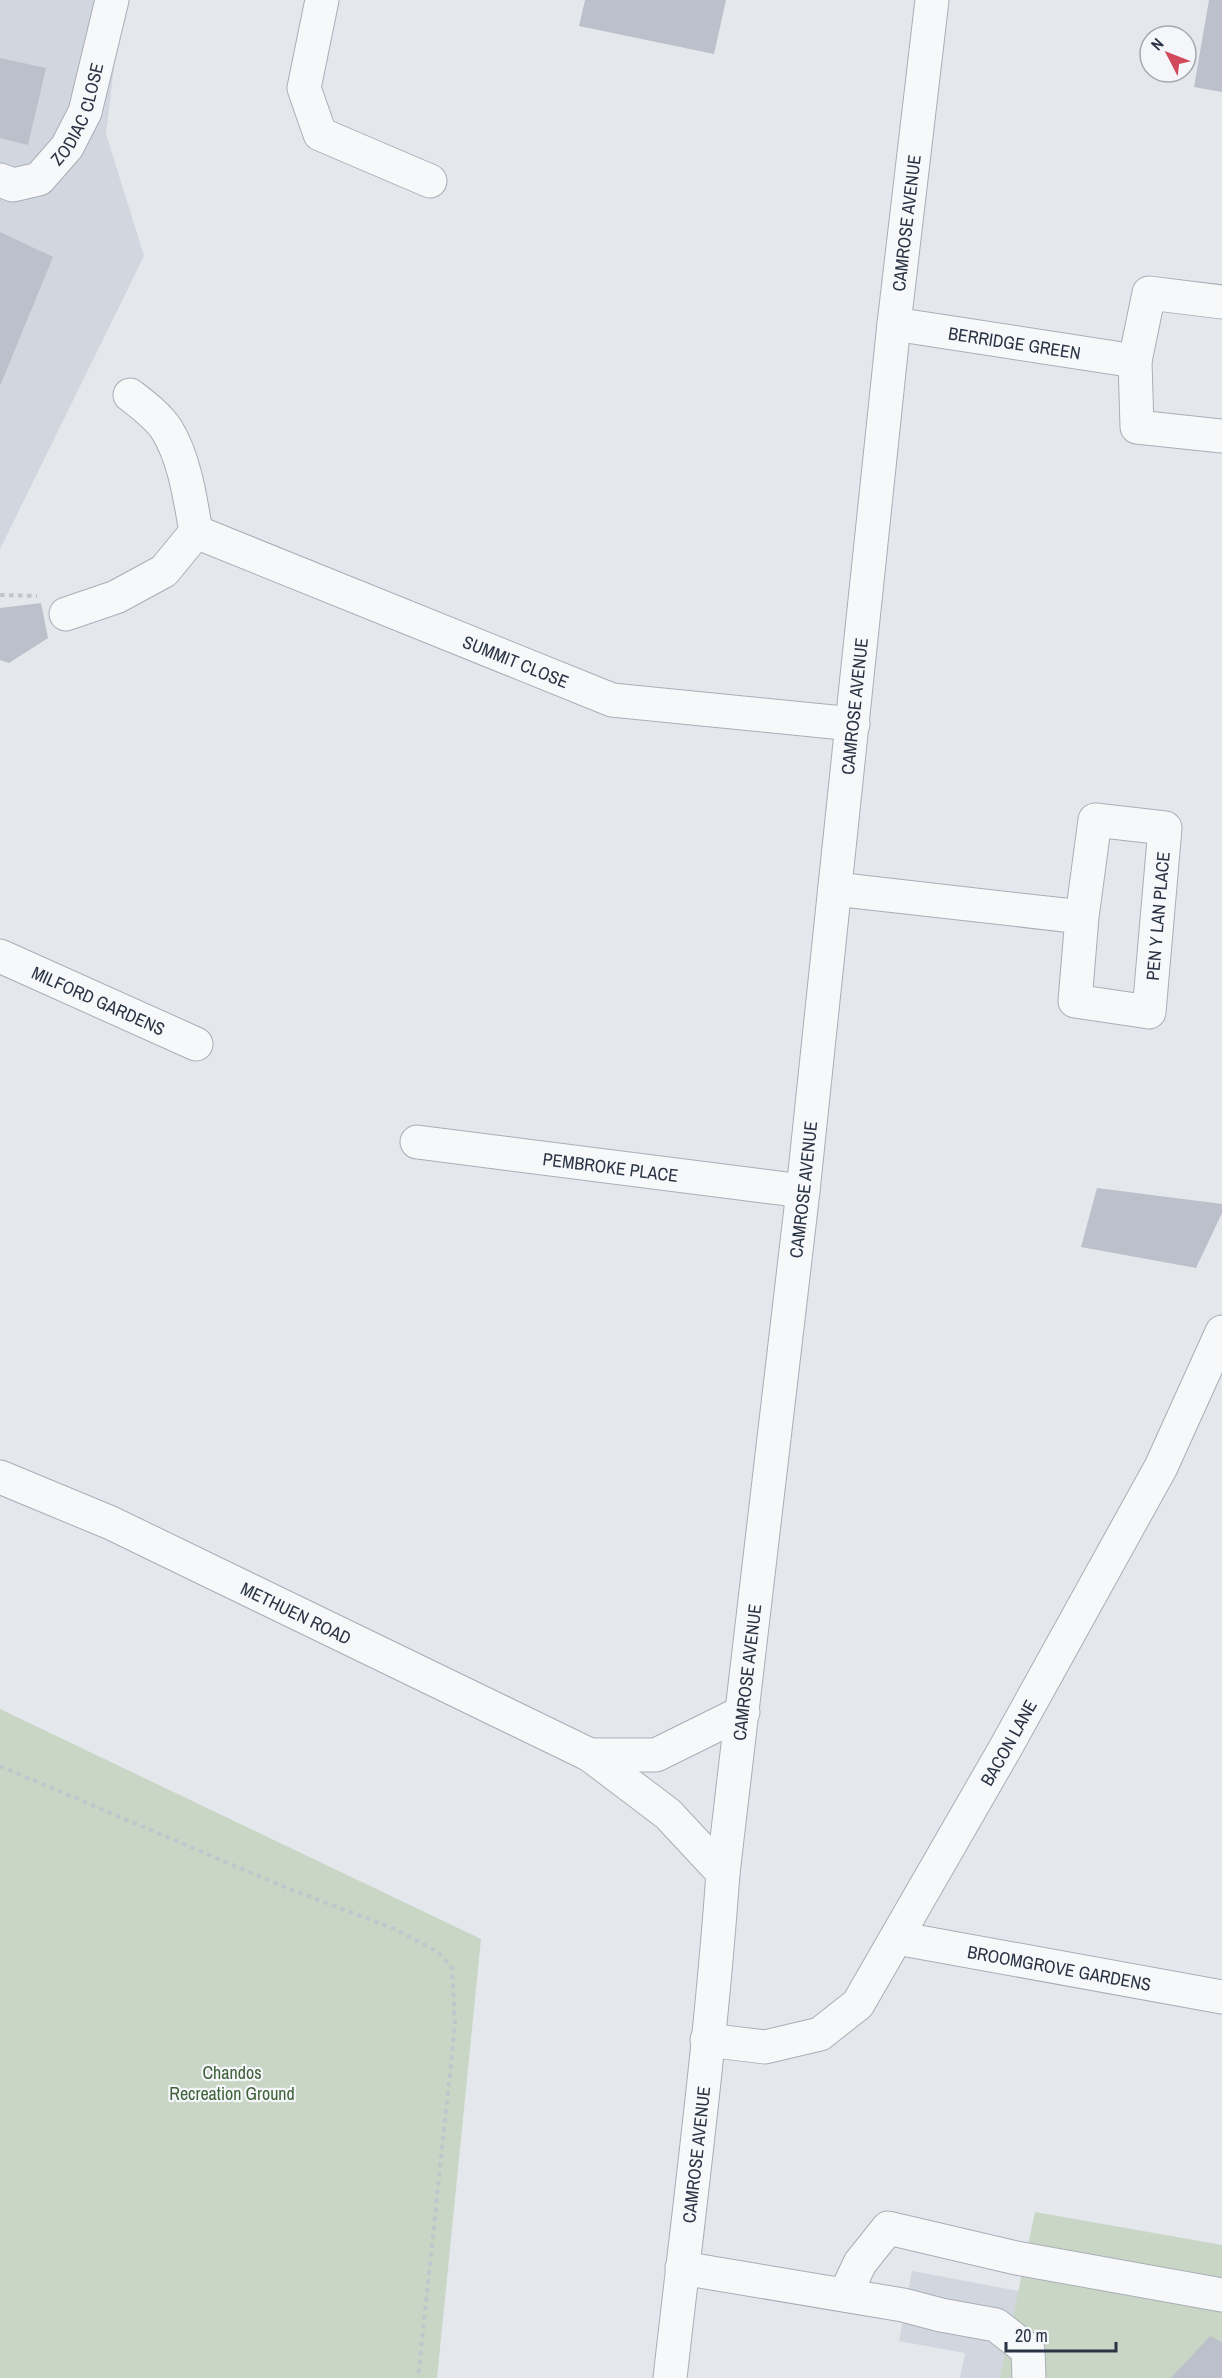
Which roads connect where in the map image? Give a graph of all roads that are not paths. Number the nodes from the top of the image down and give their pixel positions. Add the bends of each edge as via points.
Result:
1 (111, 0) edge
2 (322, 0) edge
3 (932, 0) edge
4 (0, 180) edge
5 (430, 181) dead end
6 (1222, 302) edge
7 (894, 324) junction
8 (1135, 361) junction
9 (130, 395) dead end
10 (1222, 436) edge
11 (196, 532) junction
12 (66, 614) dead end
13 (853, 724) junction
14 (835, 889) junction
15 (1082, 917) junction
16 (0, 956) edge
17 (196, 1044) dead end
18 (417, 1142) dead end
19 (803, 1191) junction
20 (1222, 1332) edge
21 (0, 1477) edge
22 (743, 1712) junction
23 (590, 1755) junction
24 (723, 1873) junction
25 (897, 1938) junction
26 (1222, 1997) edge
27 (707, 2040) junction
28 (682, 2268) junction
29 (845, 2295) junction
30 (1222, 2295) edge
31 (670, 2378) edge
32 (1029, 2378) edge

1 - 4 street, ZODIAC CLOSE via 85,112 68,147 39,179 13,185
2 - 5 street via 304,88 320,134
3 - 7 street, CAMROSE AVENUE
6 - 8 street via 1149,293
7 - 8 street, BERRIDGE GREEN
7 - 13 street, CAMROSE AVENUE
8 - 10 street via 1137,427
9 - 11 street via 166,429 180,458
11 - 12 street via 164,571 116,597
11 - 13 street, SUMMIT CLOSE via 612,700
13 - 14 street, CAMROSE AVENUE
14 - 15 street
14 - 19 street, CAMROSE AVENUE
15 - 15 street, PEN Y LAN PLACE via 1075,1001 1149,1012 1165,828 1095,820
16 - 17 street, MILFORD GARDENS
18 - 19 street, PEMBROKE PLACE
19 - 22 street, CAMROSE AVENUE
20 - 25 street, BACON LANE via 1161,1467
21 - 23 street, METHUEN ROAD via 111,1523
22 - 23 street, METHUEN ROAD via 656,1755
22 - 24 street, CAMROSE AVENUE
23 - 24 street, METHUEN ROAD via 668,1814
24 - 27 street, CAMROSE AVENUE
25 - 26 street, BROOMGROVE GARDENS
25 - 27 street, BACON LANE via 858,2004 820,2034 765,2048
27 - 28 street, CAMROSE AVENUE
28 - 29 street
28 - 31 street, CAMROSE AVENUE
29 - 30 street via 860,2263 888,2228 1016,2258
29 - 32 street via 996,2325 1028,2350

